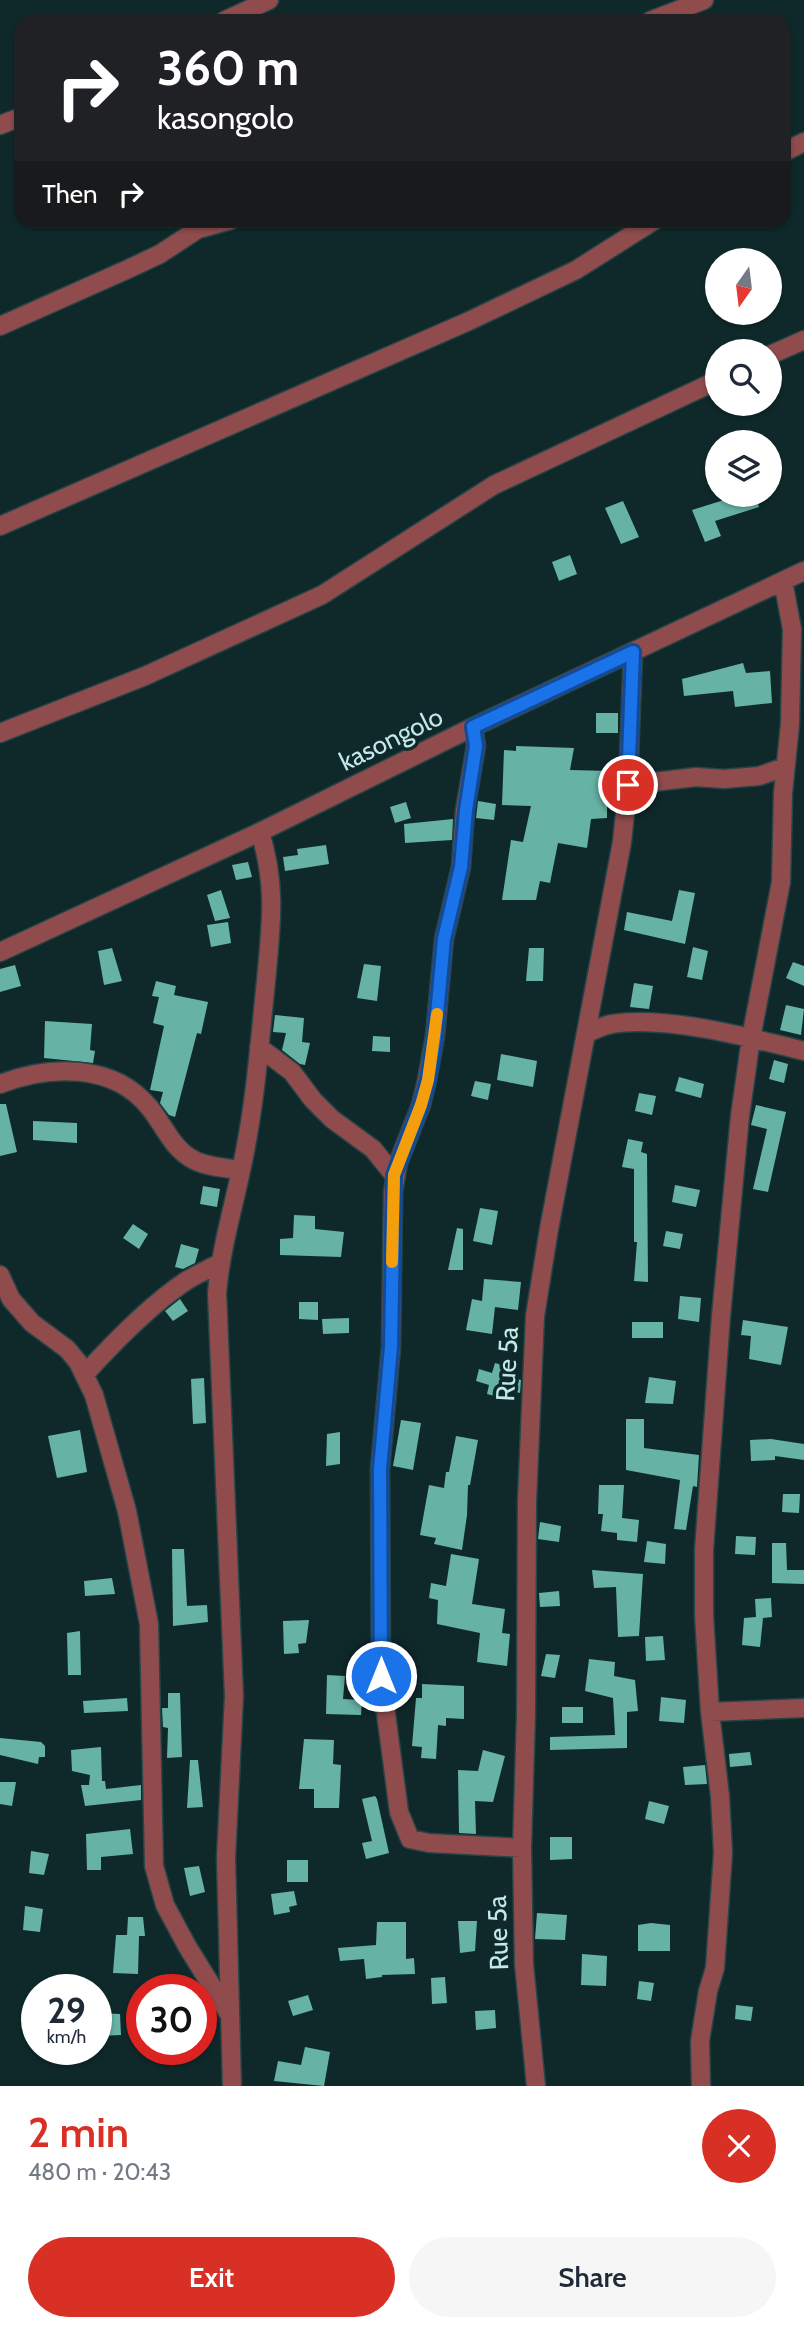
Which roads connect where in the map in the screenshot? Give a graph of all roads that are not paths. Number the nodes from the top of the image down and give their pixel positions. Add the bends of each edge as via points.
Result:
1 (269, 0) edge
2 (705, 0) edge
3 (239, 14) edge
4 (668, 14) edge
5 (202, 228) edge
6 (642, 228) edge
7 (0, 326) edge
8 (804, 340) edge
9 (782, 350) edge
10 (705, 386) edge
11 (0, 526) edge
12 (804, 571) edge
13 (783, 581) junction
14 (633, 652) junction
15 (473, 727) junction
16 (0, 733) edge
17 (785, 767) junction
18 (628, 785) junction
19 (260, 832) junction
20 (0, 952) edge
21 (587, 1033) junction
22 (751, 1038) junction
23 (260, 1047) junction
24 (804, 1051) edge
25 (0, 1084) edge
26 (241, 1170) junction
27 (394, 1175) junction
28 (220, 1263) junction
29 (0, 1275) edge
30 (85, 1374) junction
31 (804, 1708) edge
32 (710, 1712) junction
33 (522, 1848) junction
34 (229, 2014) junction
35 (237, 2085) edge
36 (537, 2086) edge
37 (701, 2086) edge

1 - 3 street
2 - 4 street
5 - 7 street via 160,254
6 - 11 street via 576,270 469,321
8 - 9 street
10 - 16 street via 494,485 322,596 145,676
12 - 13 street, kasongolo
13 - 14 street, kasongolo
13 - 17 street via 792,629
14 - 15 street, kasongolo
14 - 18 street, Rue 5a
15 - 19 street, kasongolo
15 - 27 street via 476,746 461,867 444,939 428,1080
17 - 18 street via 759,776
17 - 22 street via 781,882
18 - 21 street, Rue 5a
19 - 20 street, kasongolo
19 - 23 street via 273,893
21 - 22 street via 627,1022
21 - 33 street, Rue 5a via 535,1316
22 - 24 street
22 - 32 street via 721,1317 704,1550
23 - 26 street
23 - 27 street via 292,1072 332,1118 373,1149
25 - 26 street via 41,1072 76,1070 108,1078 147,1104 178,1149 194,1160
26 - 28 street
27 - 33 street via 391,1347 380,1469 381,1676 398,1812 406,1833 416,1842
28 - 30 street via 186,1281 155,1306
28 - 34 street via 217,1315 234,1696 226,1858
29 - 30 street via 32,1323 67,1349
30 - 34 street via 127,1511 149,1624 154,1866 165,1905
31 - 32 street
32 - 37 street via 723,1853 715,1968 700,2040
33 - 36 street, Rue 5a via 524,1964
34 - 35 street

